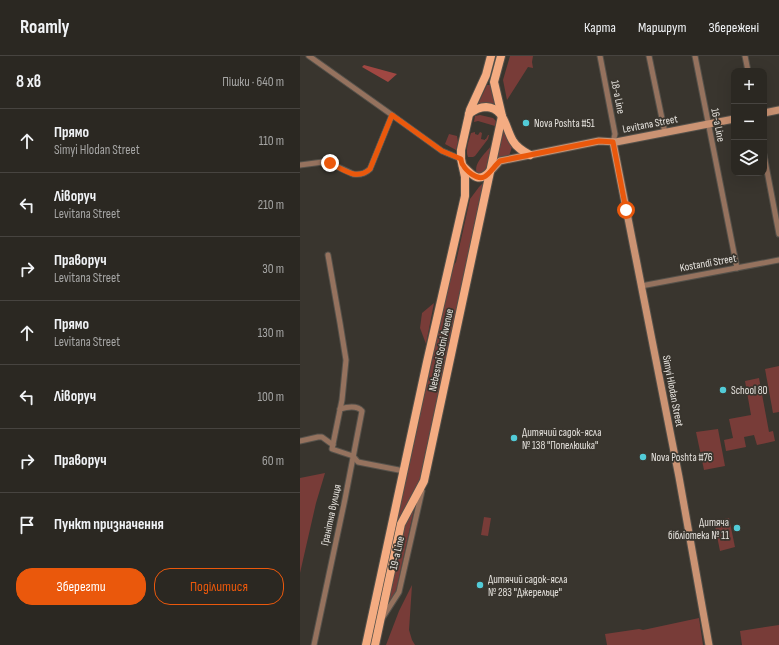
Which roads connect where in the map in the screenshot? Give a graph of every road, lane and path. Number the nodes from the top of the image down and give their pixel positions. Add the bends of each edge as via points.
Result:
1 (309, 56) edge
2 (491, 56) edge
3 (501, 56) edge
4 (600, 56) edge
5 (649, 56) edge
6 (695, 56) edge
7 (745, 56) edge
8 (747, 68) edge
9 (779, 110) edge
10 (767, 112) edge
11 (469, 114) junction
12 (392, 115) junction
13 (502, 116) junction
14 (731, 120) edge
15 (708, 124) junction
16 (664, 133) junction
17 (613, 142) junction
18 (530, 155) junction
19 (462, 162) junction
20 (300, 165) edge
21 (490, 171) junction
22 (767, 171) edge
23 (779, 234) edge
24 (328, 254) dead end
25 (779, 260) edge
26 (737, 268) junction
27 (641, 286) junction
28 (340, 409) junction
29 (300, 441) edge
30 (333, 444) junction
31 (353, 456) junction
32 (404, 471) junction
33 (424, 481) junction
34 (378, 625) junction
35 (314, 645) edge
36 (366, 645) edge
37 (375, 645) edge
38 (709, 645) edge

1 - 12 street, Levitana Street
2 - 11 main road, Nebesnoi Sotni Avenue via 486,75
3 - 13 main road, Nebesnoi Sotni Avenue via 494,82
4 - 17 street, 18-a Line via 615,134
5 - 16 street
6 - 15 street, 16-a Line
7 - 8 street
9 - 10 street
11 - 13 main road via 482,107 492,108
11 - 19 main road, Nebesnoi Sotni Avenue via 461,150
12 - 19 street, Levitana Street via 442,151
12 - 20 street via 370,169 366,172 353,174 327,162
13 - 18 main road via 517,146
13 - 21 main road, Nebesnoi Sotni Avenue
14 - 15 street, Levitana Street
15 - 16 street, Levitana Street
15 - 26 street, 16-a Line
16 - 17 street, Levitana Street
17 - 18 street, Levitana Street via 599,141
17 - 27 street, Simyi Hlodan Street
18 - 21 street, Levitana Street via 500,161
19 - 21 main road, Levitana Street via 470,173 479,178
19 - 32 main road, Nebesnoi Sotni Avenue via 465,196
21 - 33 main road, Nebesnoi Sotni Avenue
22 - 23 street
24 - 28 street via 345,358
25 - 26 street, Kostandi Street
26 - 27 street, Kostandi Street
27 - 38 street, Simyi Hlodan Street
28 - 30 street
28 - 31 street, Гранітна вулиця via 347,406 362,411
29 - 30 street via 322,437
30 - 31 street via 332,449
31 - 32 street via 358,462
31 - 35 street, Гранітна вулиця
32 - 36 main road, Nebesnoi Sotni Avenue
33 - 34 main road, Nebesnoi Sotni Avenue via 401,524
33 - 34 street, 19-a Line via 399,592
34 - 37 main road, Nebesnoi Sotni Avenue

